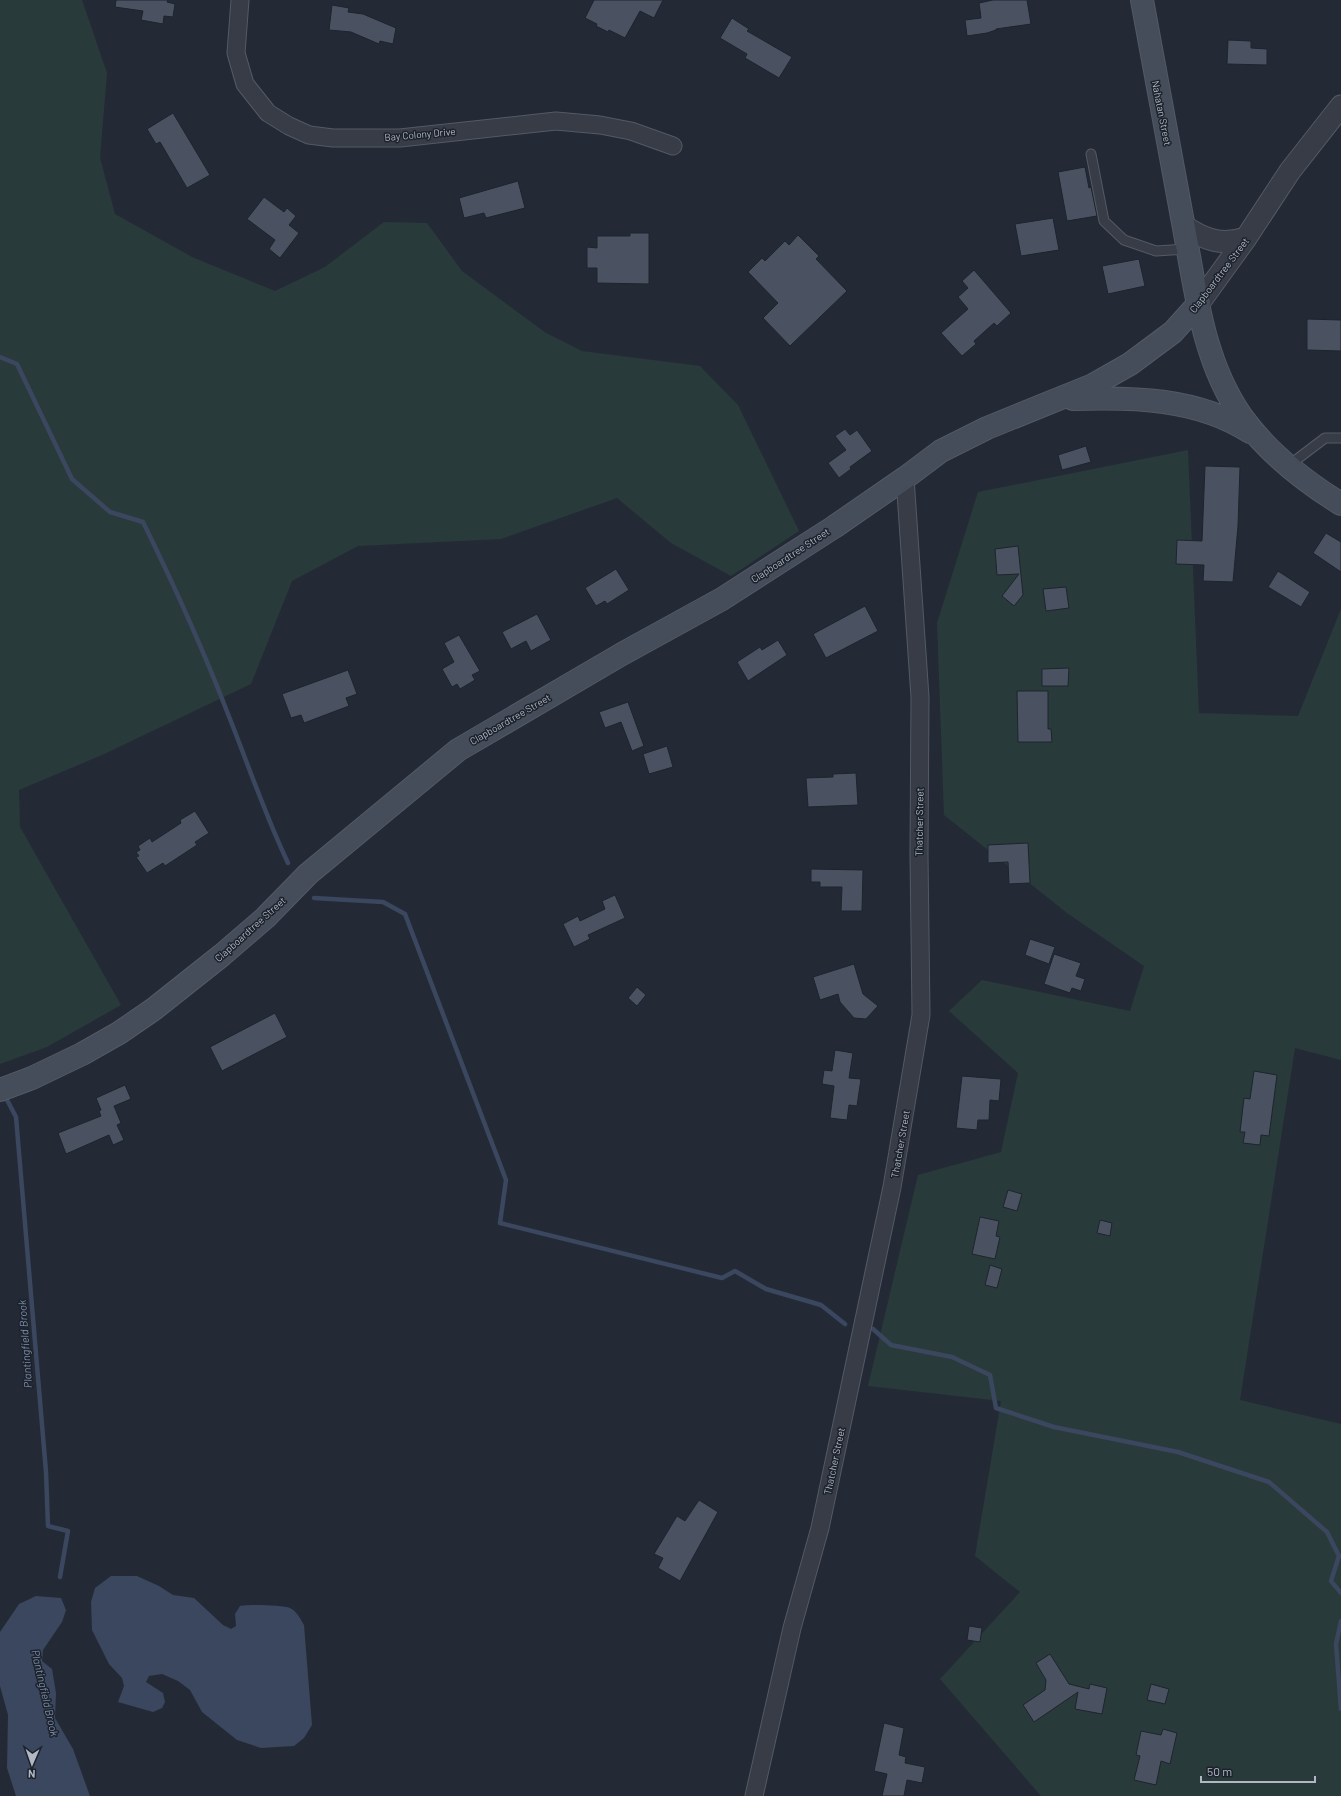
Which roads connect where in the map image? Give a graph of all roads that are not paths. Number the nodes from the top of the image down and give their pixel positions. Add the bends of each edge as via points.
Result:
1 (240, 0) edge
2 (1142, 0) edge
3 (1341, 106) edge
4 (673, 146) dead end
5 (1091, 154) dead end
6 (1184, 226) junction
7 (1246, 238) junction
8 (1188, 249) junction
9 (1199, 303) junction
10 (1058, 400) junction
11 (1341, 438) edge
12 (1261, 440) junction
13 (1288, 466) junction
14 (906, 478) junction
15 (1341, 504) edge
16 (0, 1090) edge
17 (754, 1796) edge

1 - 4 street, Bay Colony Drive via 236,53 245,84 268,113 288,126 309,134 334,138 400,138 556,121 631,130
2 - 6 main road, Nahatan Street
3 - 7 street, Clapboardtree Street via 1290,171
5 - 8 lane via 1104,221 1109,226 1124,240 1156,250
6 - 7 street via 1216,242 1232,243
6 - 8 main road, Nahatan Street
7 - 9 street, Clapboardtree Street
8 - 9 main road, Nahatan Street
9 - 10 main road, Clapboardtree Street via 1173,332 1152,349 1093,385
9 - 12 main road, Nahatan Street via 1205,335 1215,366 1232,402
10 - 12 main road, Clapboardtree Street via 1149,399 1217,414
10 - 14 main road, Clapboardtree Street via 987,428 941,452
11 - 13 lane via 1325,438
12 - 13 main road, Nahatan Street
13 - 15 main road, Nahatan Street
14 - 16 main road, Clapboardtree Street via 722,599 458,750 308,874 265,918 154,1009 82,1054
14 - 17 street, Thatcher Street via 920,697 921,1015 892,1187 821,1521 792,1628

